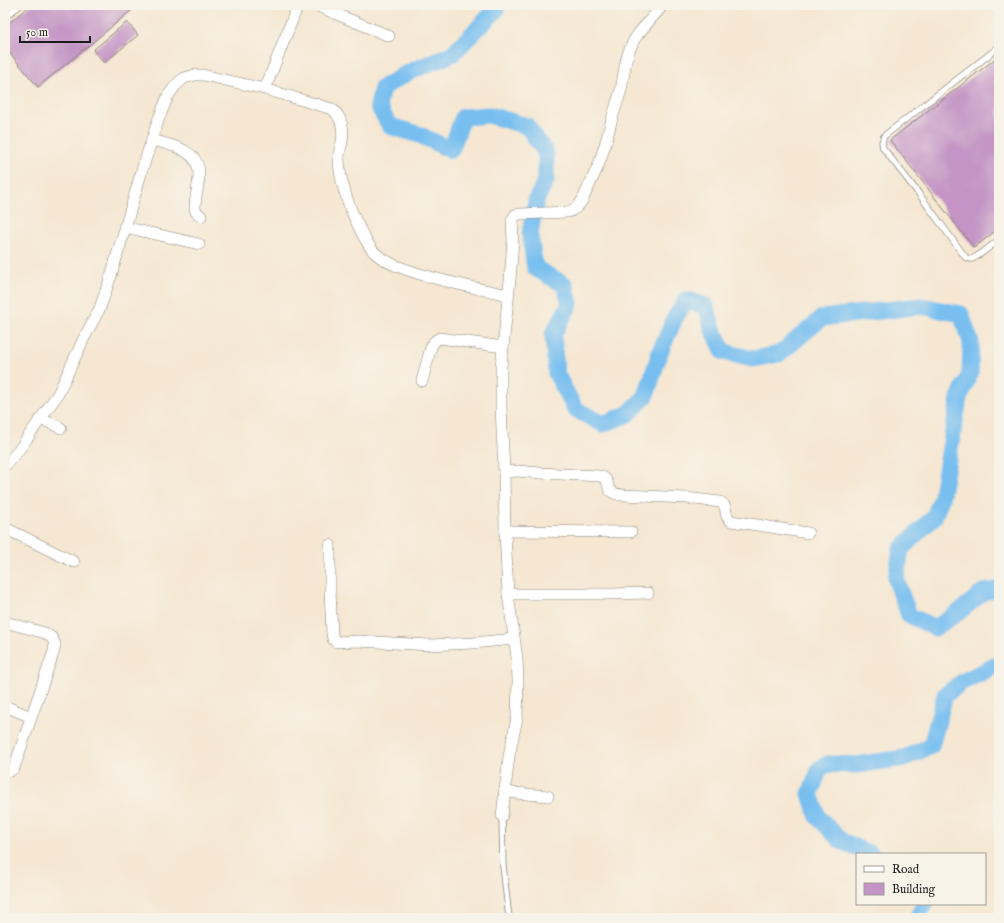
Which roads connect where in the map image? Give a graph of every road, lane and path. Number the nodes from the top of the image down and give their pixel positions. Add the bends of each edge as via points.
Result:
1 (20, 5) edge
2 (298, 5) edge
3 (315, 5) edge
4 (662, 5) edge
5 (5, 17) edge
6 (389, 36) dead end
7 (999, 48) edge
8 (265, 89) junction
9 (152, 140) junction
10 (201, 216) dead end
11 (124, 227) junction
12 (999, 240) edge
13 (199, 244) dead end
14 (509, 295) junction
15 (503, 347) junction
16 (422, 381) dead end
17 (41, 419) junction
18 (61, 428) dead end
19 (5, 466) edge
20 (504, 472) junction
21 (5, 528) edge
22 (505, 532) junction
23 (631, 532) dead end
24 (808, 533) dead end
25 (330, 545) dead end
26 (74, 562) dead end
27 (648, 593) dead end
28 (508, 594) junction
29 (5, 622) edge
30 (514, 639) junction
31 (5, 706) edge
32 (32, 717) junction
33 (5, 771) edge
34 (504, 792) junction
35 (548, 796) dead end
36 (502, 816) joint
37 (509, 918) edge

1 - 5 lane
2 - 8 street
3 - 6 street
4 - 14 street via 638,34 629,51 621,90 599,164 583,199 572,211 520,214 515,215 512,220
7 - 12 lane via 884,136 882,142 883,148 966,258 972,259
8 - 9 street via 203,76 184,78 168,96
8 - 14 street via 332,109 338,114 342,129 339,156 342,185 354,216 375,253 395,266 435,279
9 - 10 street via 176,147 196,161 199,173 194,208
9 - 11 street
11 - 13 street
11 - 17 street via 100,308 58,394
14 - 15 street
15 - 16 street via 437,339 432,344
15 - 20 street via 501,407
17 - 18 street
17 - 19 street
20 - 22 street
20 - 24 street via 600,476 605,478 614,494 720,502 725,505 728,520
21 - 26 street
22 - 23 street
22 - 28 street
25 - 30 street via 332,634 336,642 430,645
27 - 28 street
28 - 30 street
29 - 32 street via 45,633 55,644
30 - 34 street via 518,680 517,718
31 - 32 street
32 - 33 street via 14,768
34 - 35 street
34 - 36 street
36 - 37 lane via 503,866

